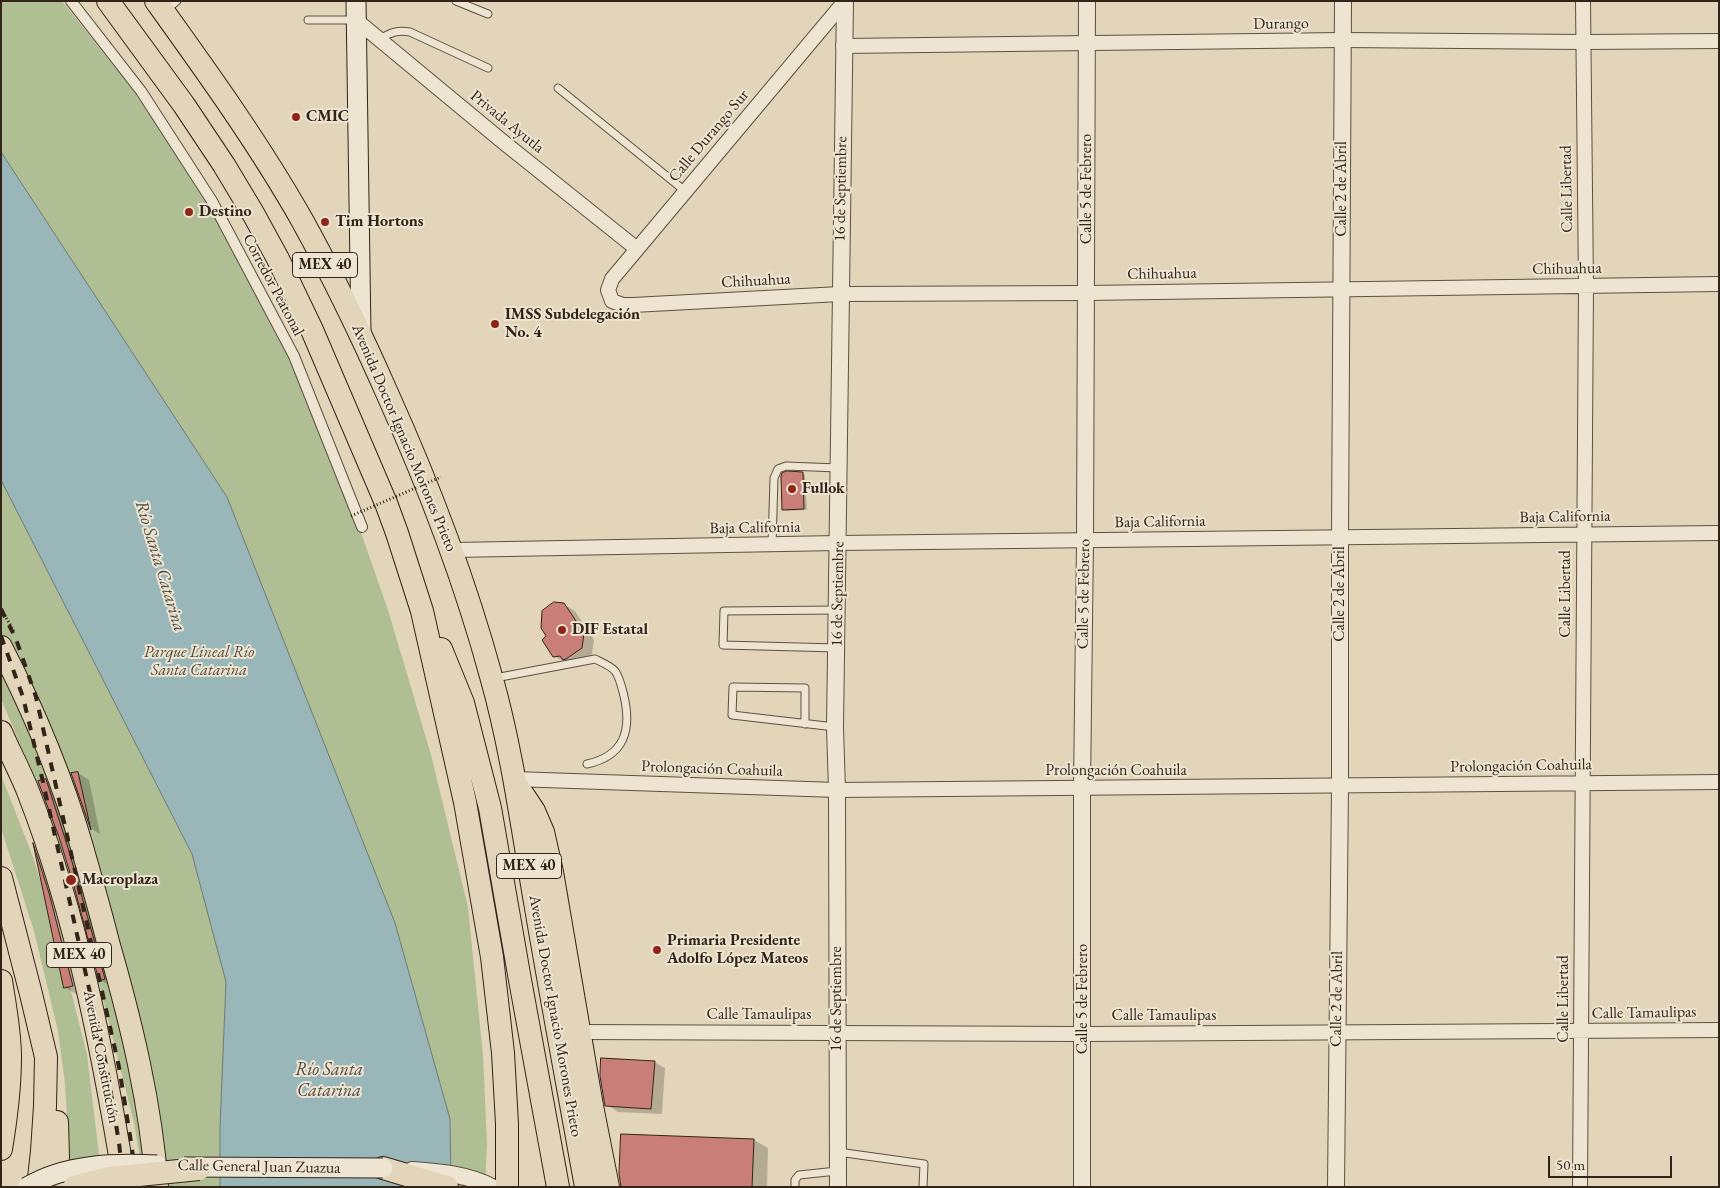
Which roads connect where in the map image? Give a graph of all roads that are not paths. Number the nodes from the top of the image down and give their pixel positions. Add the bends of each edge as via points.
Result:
1 (71, 1) edge
2 (108, 1) edge
3 (456, 1) edge
4 (845, 1) edge
5 (1087, 1) edge
6 (1343, 1) edge
7 (1583, 1) edge
8 (166, 5) edge
9 (356, 10) edge
10 (488, 14) dead end
11 (308, 20) dead end
12 (380, 39) junction
13 (1342, 40) junction
14 (1719, 41) edge
15 (1583, 42) junction
16 (1087, 43) junction
17 (843, 46) junction
18 (488, 68) dead end
19 (558, 88) dead end
20 (685, 191) junction
21 (637, 249) junction
22 (1719, 284) edge
23 (1586, 286) junction
24 (1341, 288) junction
25 (1086, 293) junction
26 (840, 294) junction
27 (609, 296) joint
28 (361, 335) junction
29 (839, 468) junction
30 (362, 527) dead end
31 (1719, 533) edge
32 (1584, 534) junction
33 (1340, 537) junction
34 (1085, 541) junction
35 (838, 543) junction
36 (772, 546) junction
37 (453, 550) junction
38 (838, 610) junction
39 (422, 611) junction
40 (1, 647) edge
41 (837, 648) junction
42 (492, 679) junction
43 (805, 724) junction
44 (835, 727) junction
45 (1, 732) edge
46 (587, 764) dead end
47 (514, 782) junction
48 (1583, 782) junction
49 (1719, 782) edge
50 (1340, 786) junction
51 (1082, 788) junction
52 (837, 790) junction
53 (1, 878) edge
54 (1, 981) edge
55 (1719, 1030) edge
56 (1581, 1031) junction
57 (580, 1032) junction
58 (1337, 1032) junction
59 (837, 1033) junction
60 (1083, 1034) junction
61 (46, 1057) junction
62 (1, 1149) edge
63 (838, 1152) junction
64 (199, 1168) junction
65 (383, 1168) junction
66 (838, 1179) edge
67 (26, 1187) edge
68 (38, 1187) edge
69 (56, 1187) edge
70 (74, 1187) edge
71 (125, 1187) edge
72 (157, 1187) edge
73 (447, 1187) edge
74 (492, 1187) edge
75 (507, 1187) edge
76 (558, 1187) edge
77 (586, 1187) edge
78 (608, 1187) edge
79 (794, 1187) edge
80 (923, 1187) edge
81 (1082, 1187) edge
82 (1336, 1187) edge
83 (1580, 1187) edge

1 - 30 street, Corredor Peatonal via 141,91 212,201 294,356
2 - 39 highway, MEX 40 via 224,164 278,258 386,503
3 - 10 lane
4 - 17 street, 16 de Septiembre
4 - 20 street, Calle Durango Sur
5 - 16 street, Calle 5 de Febrero
6 - 13 street, Calle 2 de Abril
7 - 15 street, Calle Libertad
8 - 28 highway, Avenida Doctor Ignacio Morones Prieto / MEX 40 via 301,219
9 - 11 lane
9 - 12 street, Privada Ayutla
9 - 28 main road
12 - 18 lane via 398,30 410,32
12 - 21 street, Privada Ayutla via 502,142
13 - 15 street, Durango
13 - 16 street, Durango
13 - 24 street, Calle 2 de Abril
14 - 15 street, Durango
15 - 23 street, Calle Libertad
16 - 17 street, Durango
16 - 25 street, Calle 5 de Febrero
17 - 26 street, 16 de Septiembre
19 - 20 lane
20 - 21 street, Calle Durango Sur
21 - 27 street, Calle Durango Sur via 612,279
22 - 23 street, Chihuahua
23 - 24 street, Chihuahua
23 - 32 street, Calle Libertad
24 - 25 street, Chihuahua
24 - 33 street, Calle 2 de Abril
25 - 26 street, Chihuahua
25 - 34 street, Calle 5 de Febrero
26 - 27 street, Chihuahua via 633,305 617,304
26 - 29 street, 16 de Septiembre
28 - 37 highway, Avenida Doctor Ignacio Morones Prieto / MEX 40
29 - 35 street, 16 de Septiembre
29 - 36 lane via 786,466 778,470 774,478
31 - 32 street, Baja California
32 - 33 street, Baja California
32 - 48 street, Calle Libertad
33 - 34 street, Baja California
33 - 50 street, Calle 2 de Abril
34 - 35 street, Baja California
34 - 51 street, Calle 5 de Febrero
35 - 36 street, Baja California
35 - 38 street, 16 de Septiembre
36 - 37 street, Baja California
37 - 42 highway, Avenida Doctor Ignacio Morones Prieto / MEX 40
38 - 41 street, 16 de Septiembre
38 - 41 lane via 724,611 723,645
39 - 75 highway, MEX 40 via 465,802 492,957 503,1053
39 - 76 highway via 463,703 488,799
40 - 72 highway via 51,757 82,845 121,986 148,1103
41 - 44 street, 16 de Septiembre
42 - 46 lane via 595,659 615,670 626,703 628,726 608,757
42 - 47 highway, Avenida Doctor Ignacio Morones Prieto / MEX 40
43 - 43 lane via 732,715 733,687 805,688
43 - 44 lane
44 - 52 street, 16 de Septiembre
45 - 71 highway, Avenida Constitución / MEX 40 via 29,794 74,936 108,1085
47 - 52 street, Prolongación Coahuila
47 - 57 highway via 534,811 543,832
47 - 77 highway, Avenida Doctor Ignacio Morones Prieto / MEX 40
48 - 49 street, Prolongación Coahuila
48 - 50 street, Prolongación Coahuila
48 - 56 street, Calle Libertad
50 - 51 street, Prolongación Coahuila
50 - 58 street, Calle 2 de Abril
51 - 52 street, Prolongación Coahuila
51 - 60 street, Calle 5 de Febrero
52 - 59 street, 16 de Septiembre
53 - 61 highway, MEX 40
54 - 62 highway via 10,1056 9,1096
55 - 56 street, Calle Tamaulipas
56 - 58 street, Calle Tamaulipas
56 - 83 street, Calle Libertad
57 - 59 street, Calle Tamaulipas
57 - 78 highway
58 - 60 street, Calle Tamaulipas
58 - 82 street, Calle 2 de Abril
59 - 60 street, Calle Tamaulipas
59 - 63 street, 16 de Septiembre
60 - 81 street, Calle 5 de Febrero
61 - 68 highway, MEX 40
61 - 69 highway via 58,1128
63 - 66 street, 16 de Septiembre
63 - 80 lane via 924,1164
64 - 65 main road, Calle General Juan Zuazua, bridge
64 - 67 main road, Calle General Juan Zuazua, bridge via 110,1165 55,1174
64 - 70 highway, bridge via 109,1178
65 - 73 highway
65 - 74 street, Calle General Juan Zuazua via 441,1172
66 - 79 lane via 799,1175

